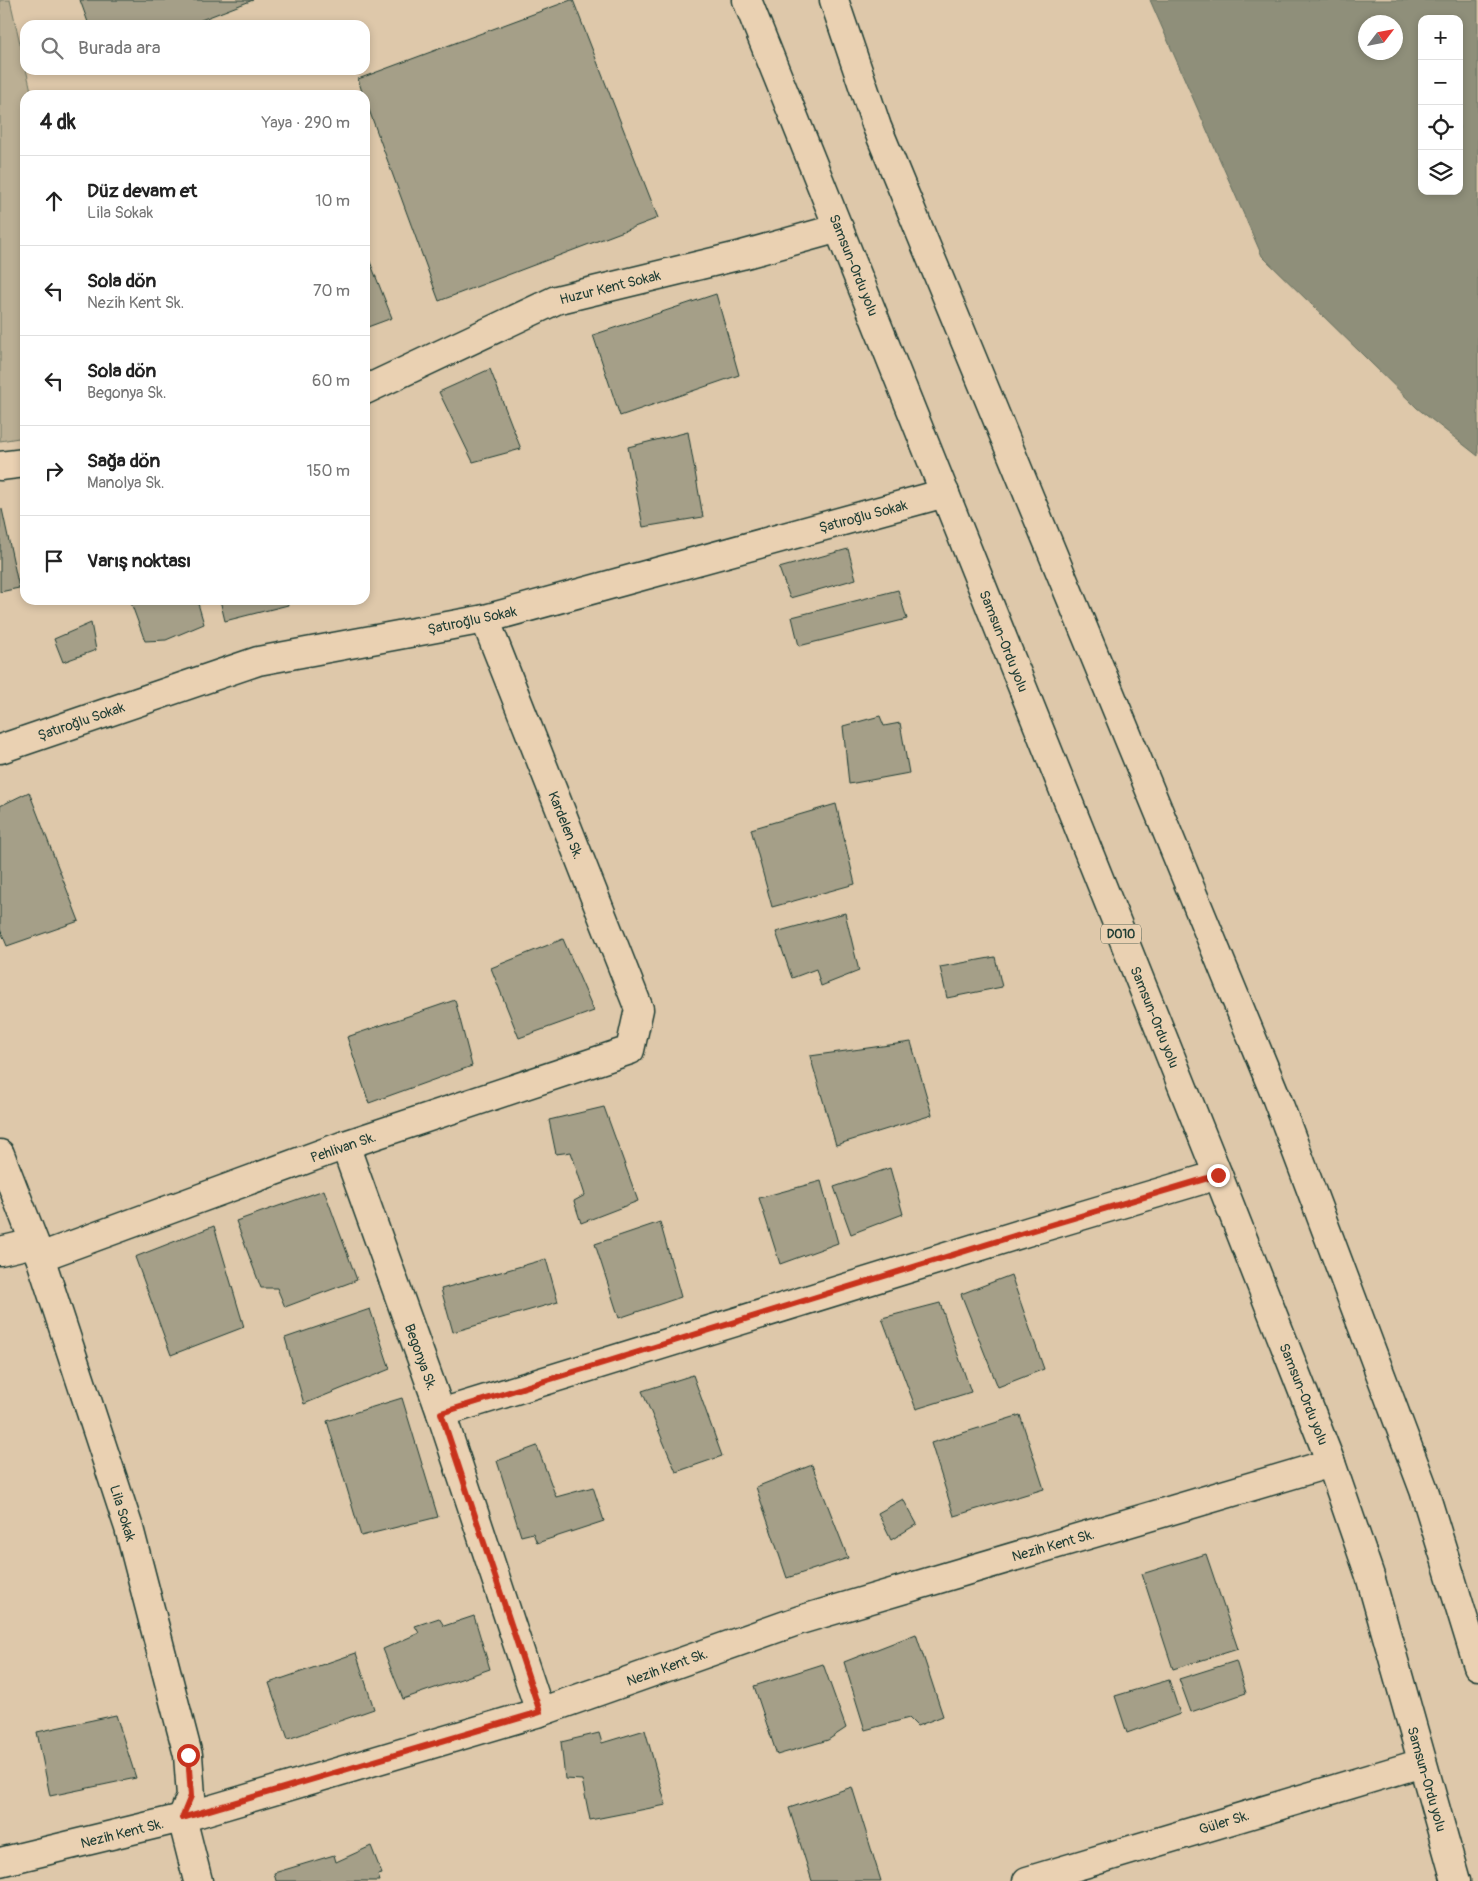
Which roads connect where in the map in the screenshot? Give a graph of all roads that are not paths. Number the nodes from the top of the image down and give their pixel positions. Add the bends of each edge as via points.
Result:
1 (747, 0) edge
2 (834, 0) edge
3 (839, 228) junction
4 (370, 388) edge
5 (20, 464) edge
6 (0, 466) edge
7 (945, 493) junction
8 (485, 619) junction
9 (0, 749) edge
10 (634, 1032) joint
11 (345, 1145) junction
12 (0, 1154) edge
13 (1218, 1175) junction
14 (37, 1250) junction
15 (0, 1251) edge
16 (441, 1413) junction
17 (1331, 1463) junction
18 (1478, 1666) edge
19 (540, 1712) junction
20 (1422, 1763) junction
21 (182, 1818) junction
22 (0, 1862) edge
23 (198, 1881) edge
24 (1027, 1881) edge
25 (1456, 1881) edge

1 - 3 main road, Samsun-Ordu yolu / D010
2 - 18 main road via 877,127 1275,1094 1424,1490
3 - 4 main road, Huzur Kent Sokak via 556,300
3 - 7 main road, Samsun-Ordu yolu / D010
5 - 6 main road
7 - 8 main road, Şatıroğlu Sokak
7 - 13 main road, Samsun-Ordu yolu / D010
8 - 9 main road, Şatıroğlu Sokak via 258,661
8 - 10 main road, Kardelen Sk. via 639,1009
10 - 11 main road, Pehlivan Sk. via 630,1050
11 - 14 main road, Pehlivan Sk.
11 - 16 main road, Begonya Sk.
12 - 14 main road, Lila Sokak
13 - 16 main road
13 - 17 main road, Samsun-Ordu yolu / D010
14 - 15 main road, Pehlivan Sk.
14 - 21 main road, Lila Sokak via 129,1528 188,1755 191,1796
16 - 19 main road, Begonya Sk.
17 - 19 main road, Nezih Kent Sk. via 800,1620
17 - 20 main road, Samsun-Ordu yolu / D010 via 1370,1576
19 - 21 main road, Nezih Kent Sk.
20 - 24 main road, Güler Sk.
20 - 25 main road, Samsun-Ordu yolu / D010
21 - 22 main road, Nezih Kent Sk.
21 - 23 main road

